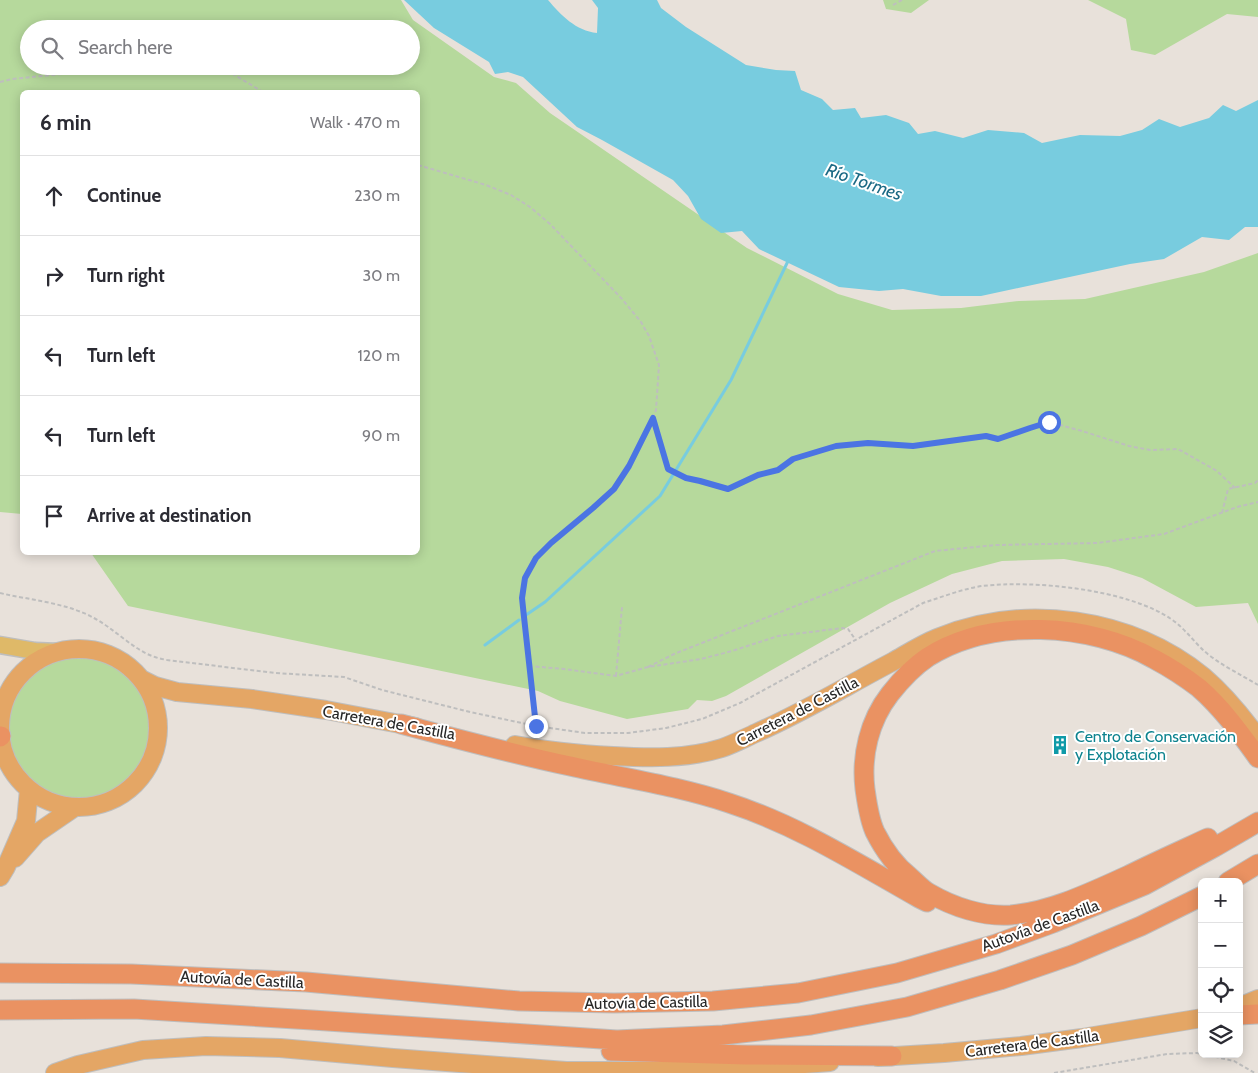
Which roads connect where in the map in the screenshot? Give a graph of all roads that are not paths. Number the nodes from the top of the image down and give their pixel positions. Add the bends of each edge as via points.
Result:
1 (0, 645) edge
2 (59, 652) junction
3 (141, 679) junction
4 (1, 710) edge
5 (401, 724) junction
6 (0, 737) edge
7 (1258, 738) edge
8 (1258, 758) edge
9 (29, 789) junction
10 (76, 807) junction
11 (1258, 808) edge
12 (1258, 822) edge
13 (1220, 832) junction
14 (1258, 864) edge
15 (3, 872) edge
16 (1235, 878) edge
17 (1198, 898) edge
18 (0, 973) edge
19 (1258, 999) edge
20 (1243, 1005) edge
21 (0, 1010) edge
22 (1258, 1014) edge
23 (1243, 1015) edge
24 (1198, 1019) edge
25 (440, 1028) junction
26 (892, 1056) junction
27 (55, 1073) edge

1 - 2 main road
2 - 3 highway via 82,650 104,654 125,664
2 - 4 highway via 22,674
3 - 5 highway, Carretera de Castilla via 177,692 252,699
3 - 10 highway via 152,696 158,716 154,755 131,788 95,806
4 - 6 highway
5 - 7 highway, Carretera de Castilla via 538,749 584,754 645,758 695,754 723,747 780,722 937,638 1013,619 1091,624 1115,630 1161,650 1204,677 1241,715
5 - 13 highway via 531,758 731,803 822,842 919,898 960,916 986,921 1010,922 1051,915 1073,907 1158,868
6 - 9 highway via 8,762
8 - 13 highway via 1208,697 1154,658 1092,635 1040,629 984,635 962,641 926,658 884,702 865,753 867,804 874,831 891,857 927,892 985,914 1010,915 1059,905
9 - 10 highway via 43,799
9 - 15 highway via 26,820
10 - 15 highway via 37,833
11 - 13 highway
12 - 18 highway, Autovía de Castilla via 1145,885 1053,923 996,944 897,973 798,993 713,1001 519,1001 296,981 131,974
14 - 16 highway
17 - 25 highway via 1072,955 1000,980 907,1007 811,1026 723,1035 618,1040
19 - 20 highway
21 - 25 highway via 134,1009
22 - 23 highway
24 - 26 highway, Carretera de Castilla via 1020,1046
25 - 26 highway via 543,1046 627,1052
26 - 27 highway, Carretera de Castilla via 716,1071 566,1071 280,1048 206,1046 143,1050

